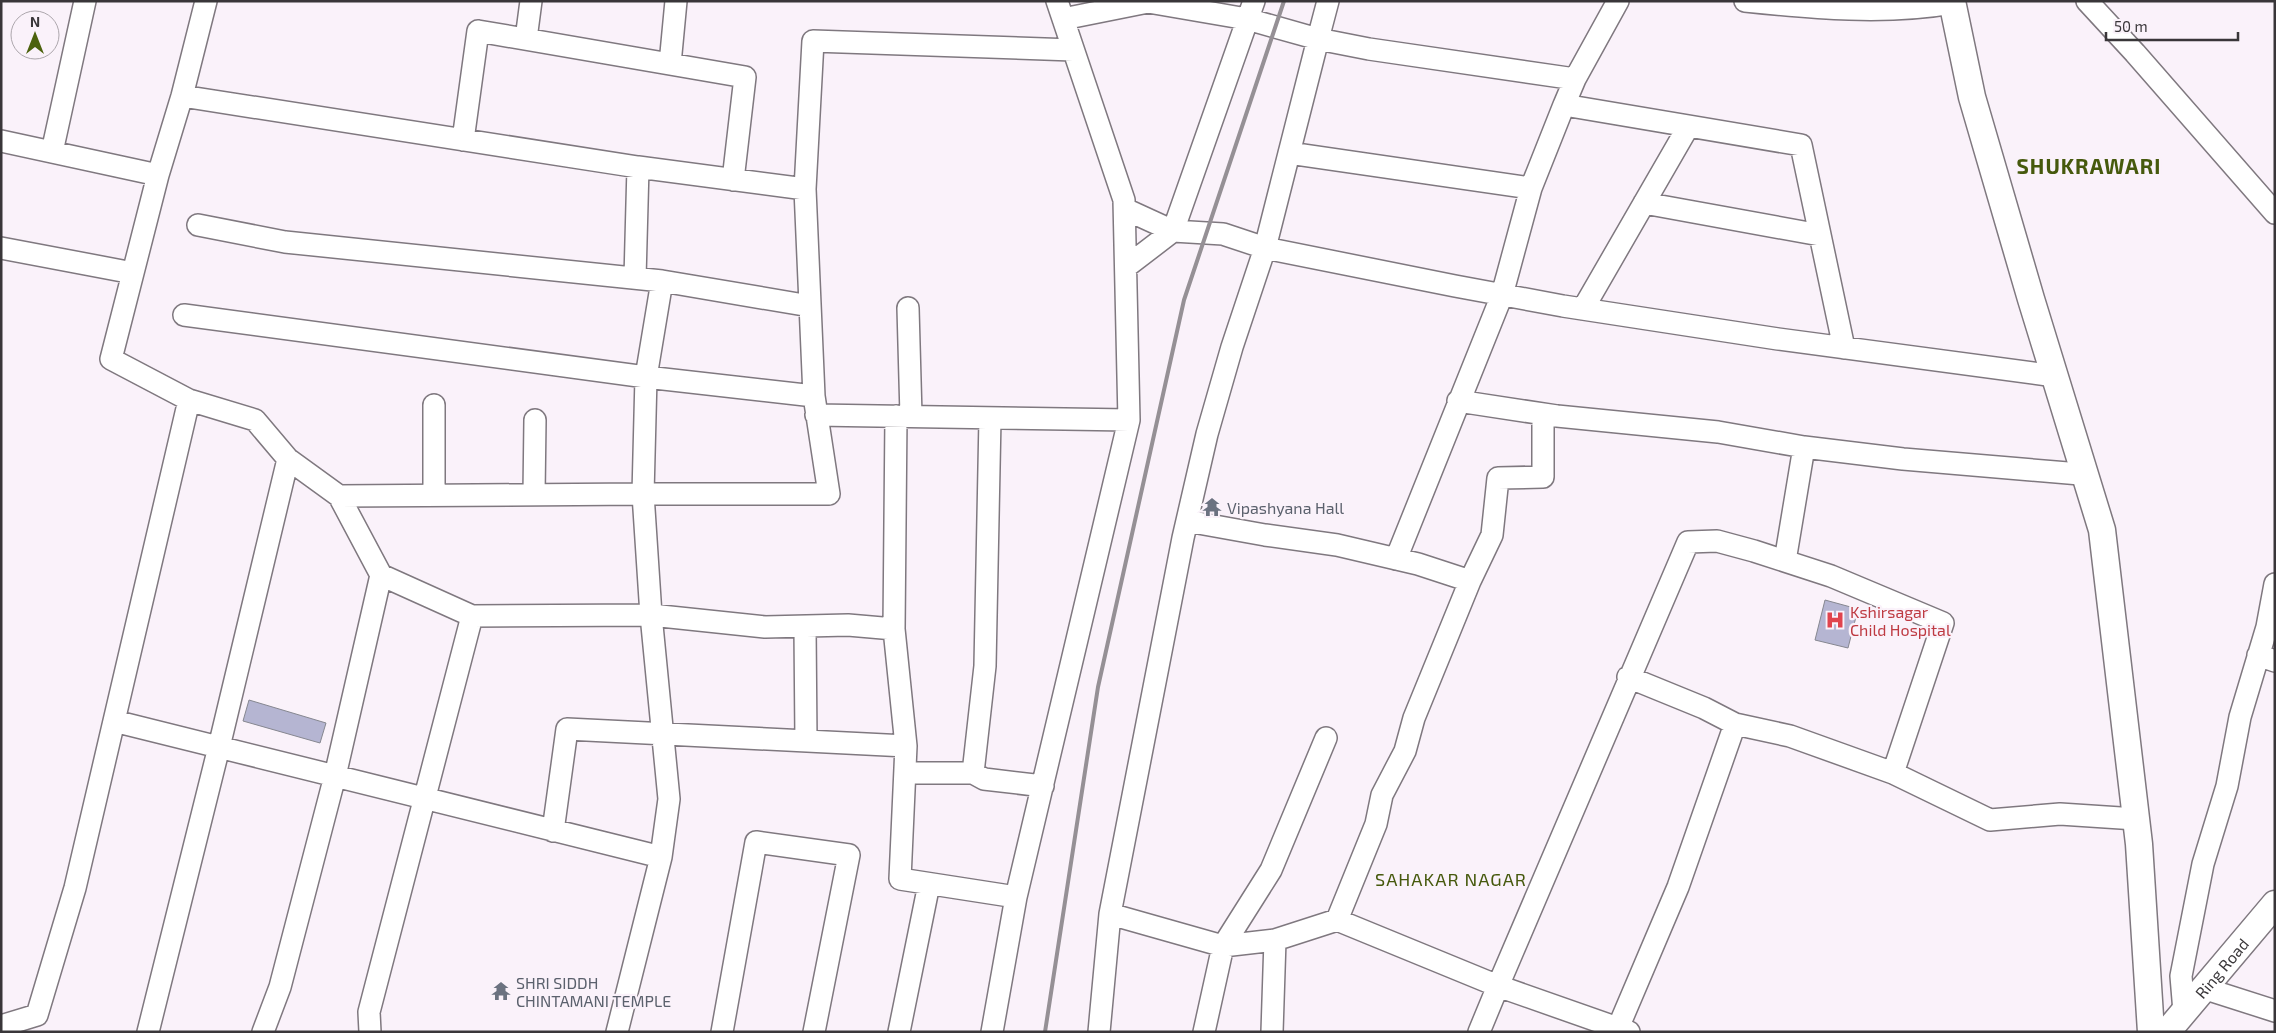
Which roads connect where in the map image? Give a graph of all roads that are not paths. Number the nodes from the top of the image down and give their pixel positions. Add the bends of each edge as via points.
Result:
1 (85, 1) edge
2 (206, 1) edge
3 (531, 1) edge
4 (676, 1) edge
5 (1148, 1) edge
6 (1328, 1) edge
7 (1618, 1) edge
8 (1745, 1) edge
9 (2087, 1) edge
10 (1952, 2) edge
11 (1060, 10) edge
12 (1250, 10) edge
13 (526, 39) junction
14 (1318, 39) junction
15 (1073, 50) junction
16 (670, 64) junction
17 (1575, 79) junction
18 (182, 96) junction
19 (1564, 105) junction
20 (1688, 127) junction
21 (463, 140) junction
22 (1, 141) edge
23 (52, 152) junction
24 (1289, 153) junction
25 (638, 167) junction
26 (158, 175) junction
27 (733, 180) junction
28 (1531, 188) junction
29 (806, 189) junction
30 (1644, 203) junction
31 (1125, 210) junction
32 (2275, 213) edge
33 (198, 225) dead end
34 (1173, 231) junction
35 (1820, 235) junction
36 (1, 248) edge
37 (1265, 248) junction
38 (1126, 267) junction
39 (133, 273) junction
40 (635, 278) junction
41 (662, 281) junction
42 (1502, 295) junction
43 (810, 306) junction
44 (908, 308) dead end
45 (1583, 309) junction
46 (184, 315) dead end
47 (1844, 348) junction
48 (2054, 376) junction
49 (646, 378) junction
50 (189, 400) junction
51 (1458, 401) junction
52 (434, 405) dead end
53 (815, 405) junction
54 (1543, 414) junction
55 (903, 416) junction
56 (990, 418) junction
57 (535, 420) dead end
58 (1129, 420) junction
59 (1804, 447) junction
60 (288, 459) junction
61 (2084, 472) junction
62 (534, 494) junction
63 (643, 494) junction
64 (434, 495) junction
65 (339, 496) junction
66 (1187, 520) junction
67 (1396, 559) junction
68 (1785, 561) junction
69 (381, 575) junction
70 (1470, 581) junction
71 (2275, 584) edge
72 (651, 615) junction
73 (472, 616) junction
74 (805, 628) junction
75 (894, 629) junction
76 (2266, 658) edge
77 (1628, 677) junction
78 (114, 721) junction
79 (1735, 724) junction
80 (663, 734) junction
81 (1326, 738) dead end
82 (806, 741) junction
83 (906, 746) junction
84 (219, 747) junction
85 (905, 773) junction
86 (974, 773) junction
87 (1893, 773) junction
88 (335, 776) junction
89 (1043, 786) junction
90 (425, 799) junction
91 (2136, 819) junction
92 (553, 831) junction
93 (660, 858) junction
94 (929, 884) junction
95 (1016, 897) junction
96 (2275, 904) edge
97 (1110, 914) junction
98 (1337, 920) junction
99 (1275, 940) junction
100 (1223, 946) junction
101 (1498, 986) junction
102 (2203, 988) junction
103 (2275, 1011) edge
104 (2184, 1012) junction
105 (1, 1026) edge
106 (1624, 1030) edge
107 (148, 1032) edge
108 (263, 1032) edge
109 (370, 1032) edge
110 (617, 1032) edge
111 (722, 1032) edge
112 (814, 1032) edge
113 (899, 1032) edge
114 (992, 1032) edge
115 (1099, 1032) edge
116 (1204, 1032) edge
117 (1272, 1032) edge
118 (1479, 1032) edge
119 (2151, 1032) edge
120 (2167, 1032) edge

1 - 23 street
2 - 18 street
3 - 13 street
4 - 16 street
5 - 11 street
5 - 12 street
6 - 14 street
7 - 17 street
8 - 10 street via 1818,9 1928,7
9 - 32 street
10 - 48 street via 1972,97
11 - 15 street
12 - 14 street
12 - 34 street
13 - 16 street
13 - 21 street via 478,31
14 - 17 street
14 - 24 street
15 - 29 street via 813,41
15 - 31 street
16 - 27 street via 745,77
17 - 19 street
18 - 21 street
18 - 26 street
19 - 20 street
19 - 28 street
20 - 30 street
20 - 35 street via 1801,146
21 - 25 street
22 - 23 street
23 - 26 street
24 - 28 street
24 - 37 street
25 - 27 street
25 - 40 street
26 - 39 street
27 - 29 street
28 - 42 street
29 - 43 street
30 - 35 street
30 - 45 street
31 - 34 street
31 - 38 street
33 - 40 street via 285,242
34 - 37 street via 1223,234
34 - 38 street
35 - 47 street
36 - 39 street
37 - 42 street
37 - 66 street via 1232,347
38 - 58 street
39 - 50 street via 111,359
40 - 41 street
41 - 43 street
41 - 49 street
42 - 45 street
42 - 51 street
43 - 53 street
44 - 55 street
45 - 47 street
46 - 49 street
47 - 48 street
48 - 61 street
49 - 53 street
49 - 63 street
50 - 60 street via 255,420
50 - 78 street
51 - 54 street
51 - 67 street
52 - 64 street
53 - 55 street
53 - 63 street via 829,494
54 - 59 street via 1718,432
54 - 70 street via 1543,477 1498,478 1492,535
55 - 56 street
55 - 75 street
56 - 58 street
56 - 86 street via 985,666
57 - 62 street
58 - 89 street
59 - 61 street via 1903,459
59 - 68 street
60 - 65 street
60 - 84 street
61 - 91 street via 2102,530
62 - 63 street
62 - 64 street
63 - 72 street
64 - 65 street
65 - 69 street
66 - 67 street via 1337,545
66 - 97 street
67 - 70 street
68 - 77 street via 1717,541 1688,542
68 - 87 street via 1831,576 1943,623
69 - 73 street
69 - 88 street
70 - 98 street via 1414,718 1405,751 1382,795 1376,824
71 - 76 street via 2267,627
72 - 73 street
72 - 74 street via 765,628
72 - 80 street
73 - 90 street
74 - 75 street via 848,625
74 - 82 street
75 - 83 street
76 - 104 street via 2240,717 2227,786 2203,864 2181,976
77 - 79 street
77 - 101 street
78 - 84 street
78 - 105 street via 75,888 36,1015
79 - 87 street via 1790,736
79 - 106 street
80 - 82 street
80 - 92 street via 567,729
80 - 93 street via 669,799
81 - 100 street via 1271,870
82 - 83 street
83 - 85 street
84 - 88 street
84 - 107 street
85 - 86 street
85 - 94 street via 900,879
86 - 89 street via 984,779
87 - 91 street via 1990,820 2060,814
88 - 90 street
88 - 108 street via 280,987
89 - 95 street
90 - 92 street
90 - 109 street via 369,1012
91 - 119 street
92 - 93 street
93 - 110 street
94 - 95 street
94 - 113 street
95 - 114 street
96 - 102 street, Ring Road
97 - 100 street
97 - 115 street
98 - 99 street
98 - 101 street
99 - 100 street
99 - 117 street
100 - 116 street
101 - 106 street
101 - 118 street
102 - 103 street
102 - 104 street, Ring Road
104 - 120 street, Ring Road
111 - 112 street via 756,842 849,855

